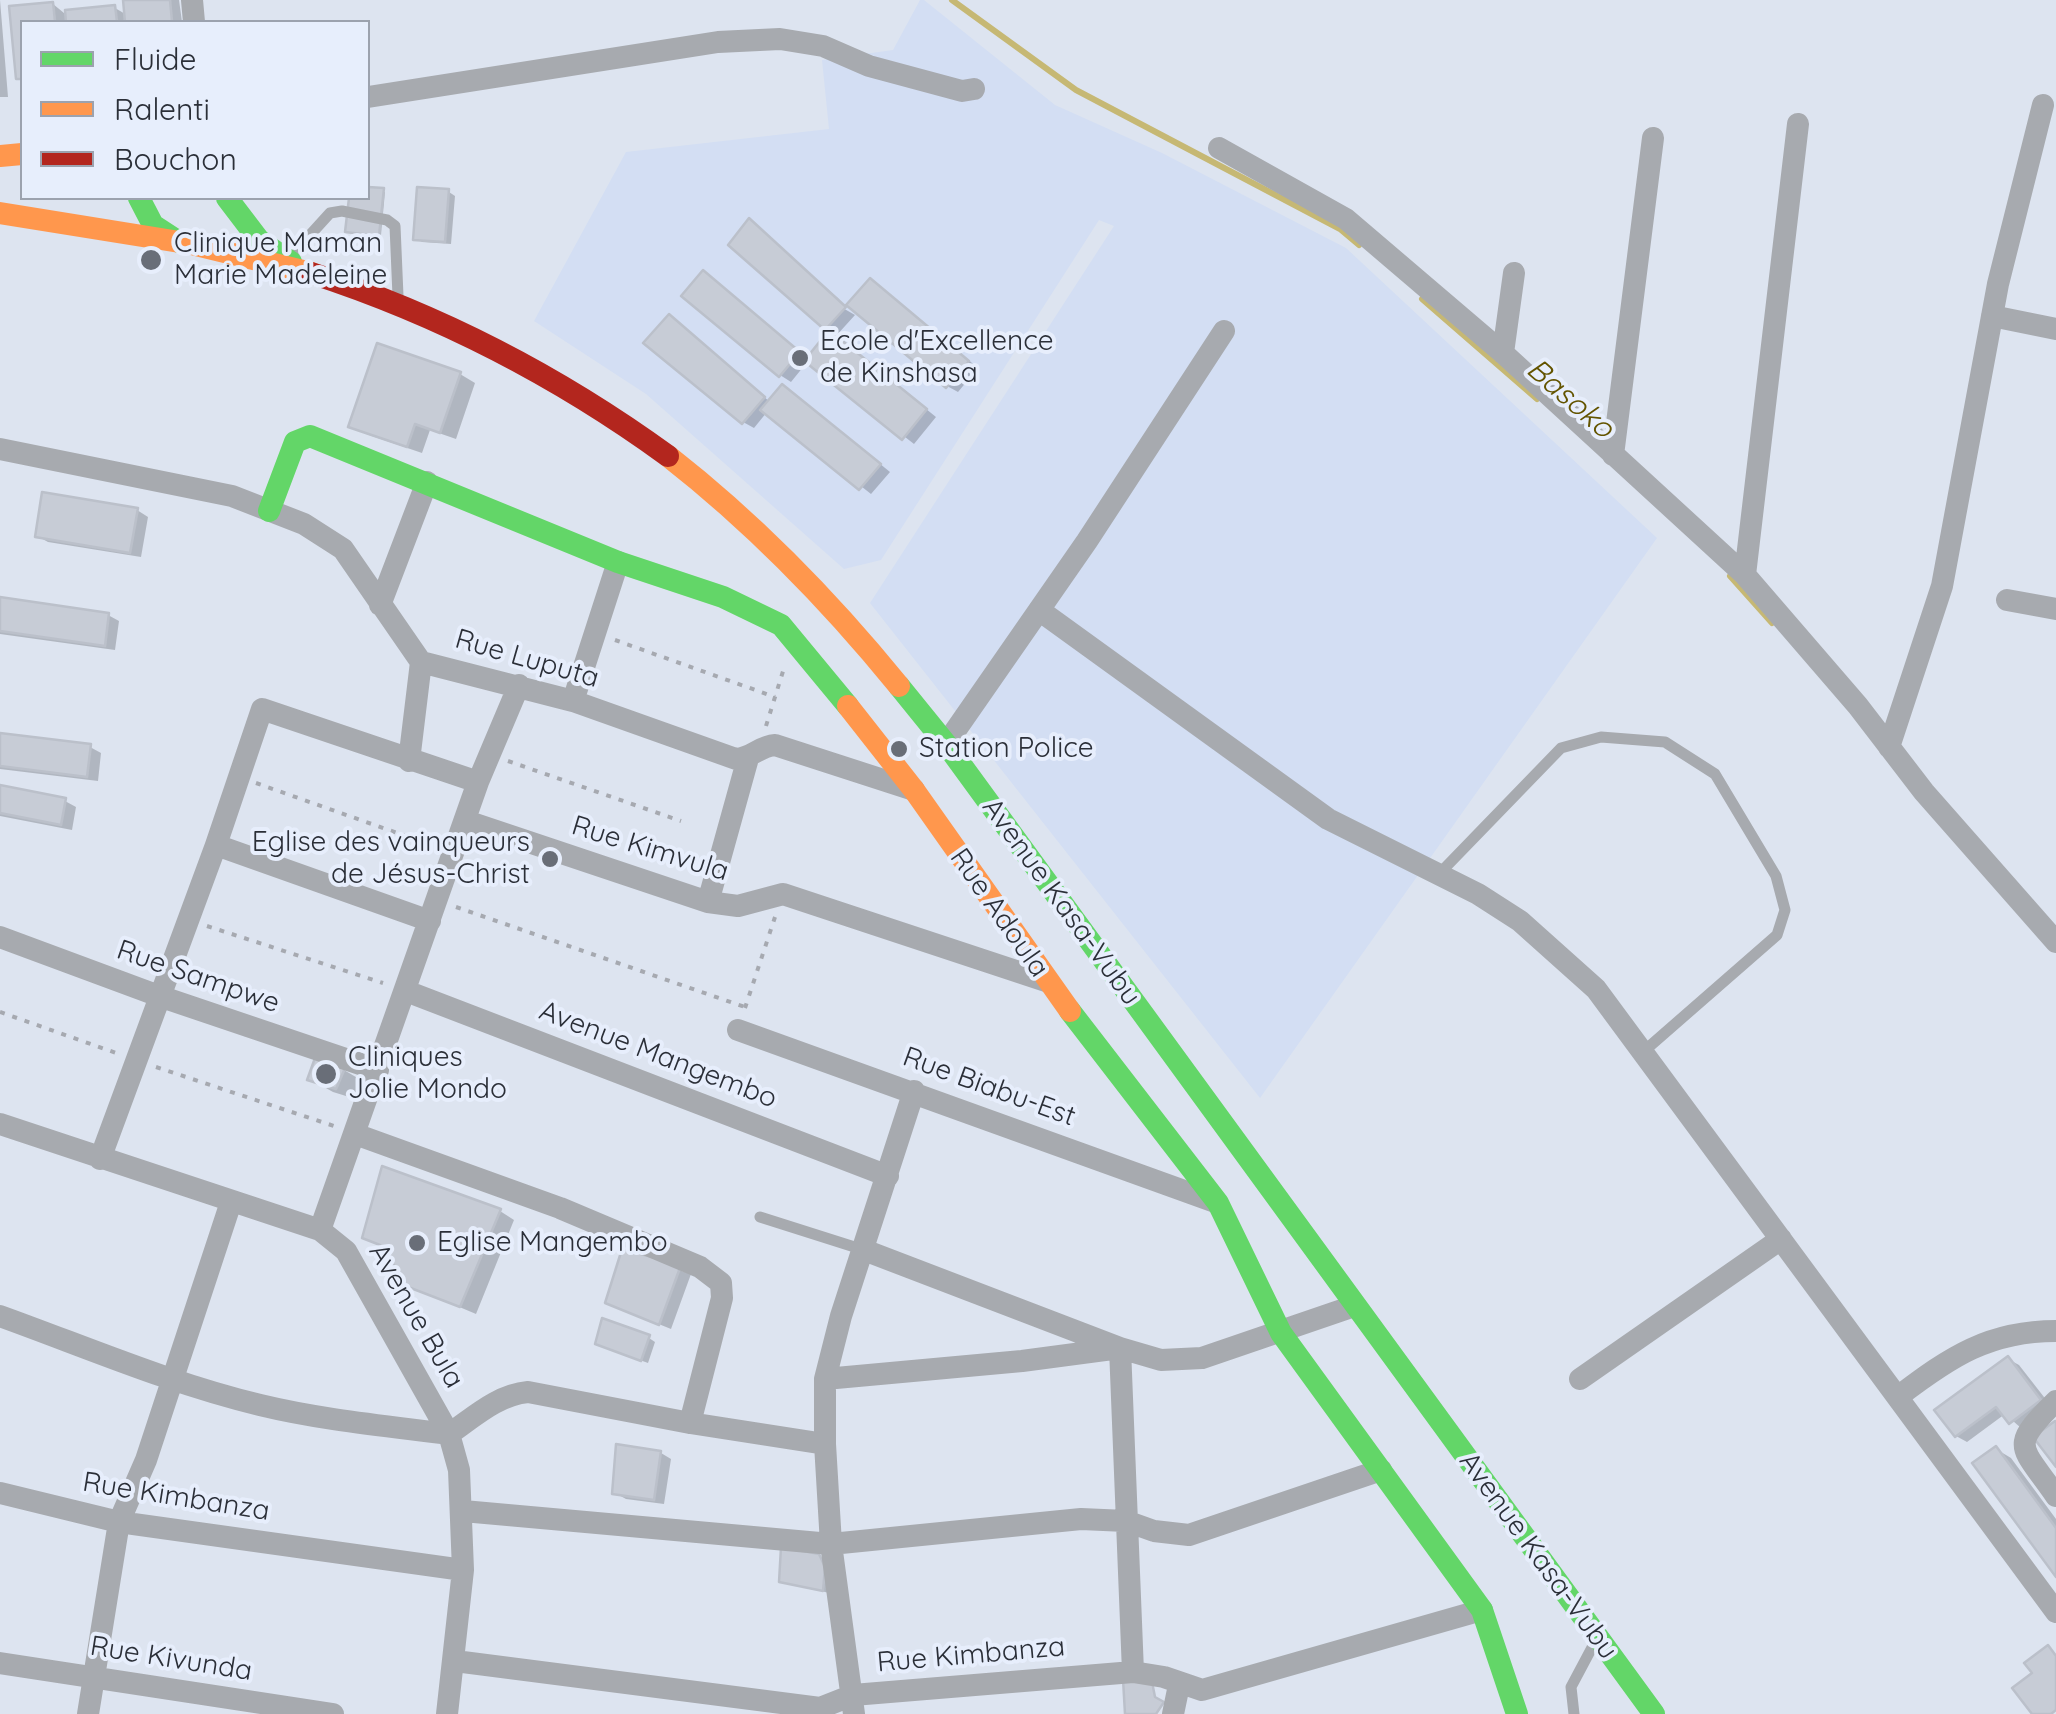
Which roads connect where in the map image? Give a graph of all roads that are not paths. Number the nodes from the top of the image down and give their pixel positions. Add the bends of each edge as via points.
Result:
1 (974, 90) dead end
2 (370, 98) edge
3 (2043, 104) dead end
4 (1798, 124) dead end
5 (1653, 138) dead end
6 (1218, 148) dead end
7 (140, 200) edge
8 (229, 200) edge
9 (0, 213) edge
10 (187, 245) junction
11 (296, 265) junction
12 (1514, 273) dead end
13 (398, 306) junction
14 (1992, 316) junction
15 (2056, 330) edge
16 (1224, 331) dead end
17 (1503, 353) junction
18 (0, 449) edge
19 (1613, 455) junction
20 (427, 482) junction
21 (268, 512) junction
22 (618, 562) junction
23 (1745, 575) junction
24 (2008, 600) dead end
25 (380, 604) junction
26 (2056, 608) edge
27 (1039, 610) junction
28 (422, 662) junction
29 (519, 685) junction
30 (573, 701) junction
31 (946, 744) junction
32 (1889, 747) junction
33 (753, 756) junction
34 (409, 761) junction
35 (478, 782) junction
36 (914, 790) junction
37 (466, 821) junction
38 (216, 844) junction
39 (1438, 875) junction
40 (708, 902) junction
41 (434, 911) junction
42 (0, 937) edge
43 (2056, 942) edge
44 (1046, 981) junction
45 (406, 991) junction
46 (160, 996) junction
47 (738, 1030) road end
48 (1643, 1052) junction
49 (378, 1070) junction
50 (914, 1091) junction
51 (0, 1124) edge
52 (356, 1134) junction
53 (100, 1158) junction
54 (888, 1176) junction
55 (231, 1202) junction
56 (1218, 1203) junction
57 (760, 1217) dead end
58 (320, 1230) junction
59 (1781, 1238) junction
60 (864, 1250) junction
61 (1354, 1306) junction
62 (0, 1316) edge
63 (2056, 1331) edge
64 (1280, 1333) junction
65 (1120, 1348) junction
66 (174, 1378) junction
67 (825, 1379) junction
68 (1580, 1380) dead end
69 (1899, 1396) junction
70 (2056, 1402) edge
71 (690, 1423) junction
72 (449, 1434) junction
73 (824, 1444) junction
74 (1381, 1470) junction
75 (0, 1494) edge
76 (2056, 1496) edge
77 (463, 1510) junction
78 (1126, 1521) junction
79 (119, 1522) junction
80 (831, 1544) junction
81 (463, 1570) junction
82 (1482, 1610) junction
83 (2056, 1612) edge
84 (1598, 1637) junction
85 (455, 1660) junction
86 (0, 1662) edge
87 (1134, 1672) junction
88 (93, 1678) junction
89 (1178, 1685) junction
90 (853, 1705) edge
91 (88, 1714) edge
92 (333, 1714) edge
93 (447, 1714) edge
94 (1173, 1714) edge
95 (1518, 1714) edge
96 (1574, 1714) edge
97 (1654, 1714) edge

1 - 2 street via 780,39 718,42
3 - 14 street
4 - 23 street
5 - 19 street
6 - 17 street via 1346,219
7 - 10 main road via 157,231
8 - 11 main road, Avenue Kasa-Vubu via 259,240
9 - 10 main road, Avenue Kasa-Vubu
10 - 11 main road, Avenue Kasa-Vubu
11 - 13 main road, Avenue Kasa-Vubu
11 - 13 lane via 330,213 387,220 395,226
12 - 17 street
13 - 31 main road, Avenue Kasa-Vubu via 580,397 738,511 828,602
14 - 15 street
14 - 32 street via 1942,586
16 - 27 street
17 - 19 street
18 - 21 street, Rue Luputa via 232,496
19 - 23 street
20 - 21 main road, Rue Adoula via 310,436 295,442
20 - 22 main road, Rue Adoula
20 - 25 street
21 - 25 street, Rue Luputa via 316,530 342,549
22 - 30 street
22 - 36 main road, Rue Adoula via 781,624
23 - 32 street
24 - 26 street
25 - 28 street, Rue Luputa
27 - 31 street
27 - 39 street via 1328,819
28 - 29 street, Rue Luputa
28 - 34 street
29 - 30 street, Rue Luputa
29 - 35 street
30 - 33 street, Rue Luputa via 736,758
31 - 61 main road, Avenue Kasa-Vubu
32 - 43 street
33 - 36 street, Rue Luputa via 775,746
33 - 40 street
34 - 35 street
34 - 38 street via 262,709
35 - 37 street
36 - 44 main road, Rue Adoula
37 - 40 street, Rue Kimvula
37 - 41 street
38 - 41 street
38 - 46 street
39 - 48 street via 1520,921 1596,989
39 - 48 lane via 1561,748 1601,737 1666,742 1715,774 1776,876 1785,910 1777,935
40 - 44 street, Rue Kimvula via 738,906 783,894
41 - 45 street
42 - 46 street, Rue Sampwe
44 - 56 main road, Rue Adoula
45 - 49 street
45 - 54 street, Avenue Mangembo
46 - 49 street, Rue Sampwe
46 - 53 street
47 - 50 street, Rue Biabu-Est
48 - 59 street
49 - 52 street
50 - 54 street
50 - 56 street, Rue Biabu-Est
51 - 53 street, Avenue Bula
52 - 58 street
52 - 71 street via 560,1208 700,1266 721,1283
53 - 55 street, Avenue Bula
54 - 60 street
55 - 58 street, Avenue Bula
55 - 66 street
56 - 64 main road, Rue Adoula
57 - 60 lane
58 - 72 street, Avenue Bula via 346,1251
59 - 68 street
59 - 69 street
60 - 65 street
60 - 67 street
61 - 64 street
61 - 84 main road, Avenue Kasa-Vubu
62 - 66 street
63 - 69 street via 1992,1339 1946,1361
64 - 65 street via 1202,1358 1161,1360
64 - 74 main road, Rue Adoula
65 - 67 street
65 - 78 street
66 - 72 street via 261,1406
66 - 79 street
67 - 73 street
69 - 83 street
70 - 76 street via 2023,1439
71 - 72 street via 528,1392 497,1400
71 - 73 street
72 - 77 street, Avenue Bula
73 - 80 street
74 - 78 street via 1189,1535
74 - 82 main road, Rue Adoula
75 - 79 street, Rue Kimbanza
77 - 80 street
77 - 81 street, Avenue Bula
78 - 80 street
78 - 87 street
79 - 81 street, Rue Kimbanza
79 - 88 street
80 - 90 street
81 - 85 street, Avenue Bula
82 - 89 street, Rue Kimbanza via 1202,1690
82 - 95 main road, Rue Adoula
84 - 96 lane via 1571,1686
84 - 97 main road, Avenue Kasa-Vubu
85 - 90 street, Rue Kimbanza via 820,1708
85 - 93 street, Avenue Bula
86 - 88 street, Rue Kivunda
87 - 89 street, Rue Kimbanza
87 - 90 street, Rue Kimbanza
88 - 91 street
88 - 92 street, Rue Kivunda
89 - 94 street

